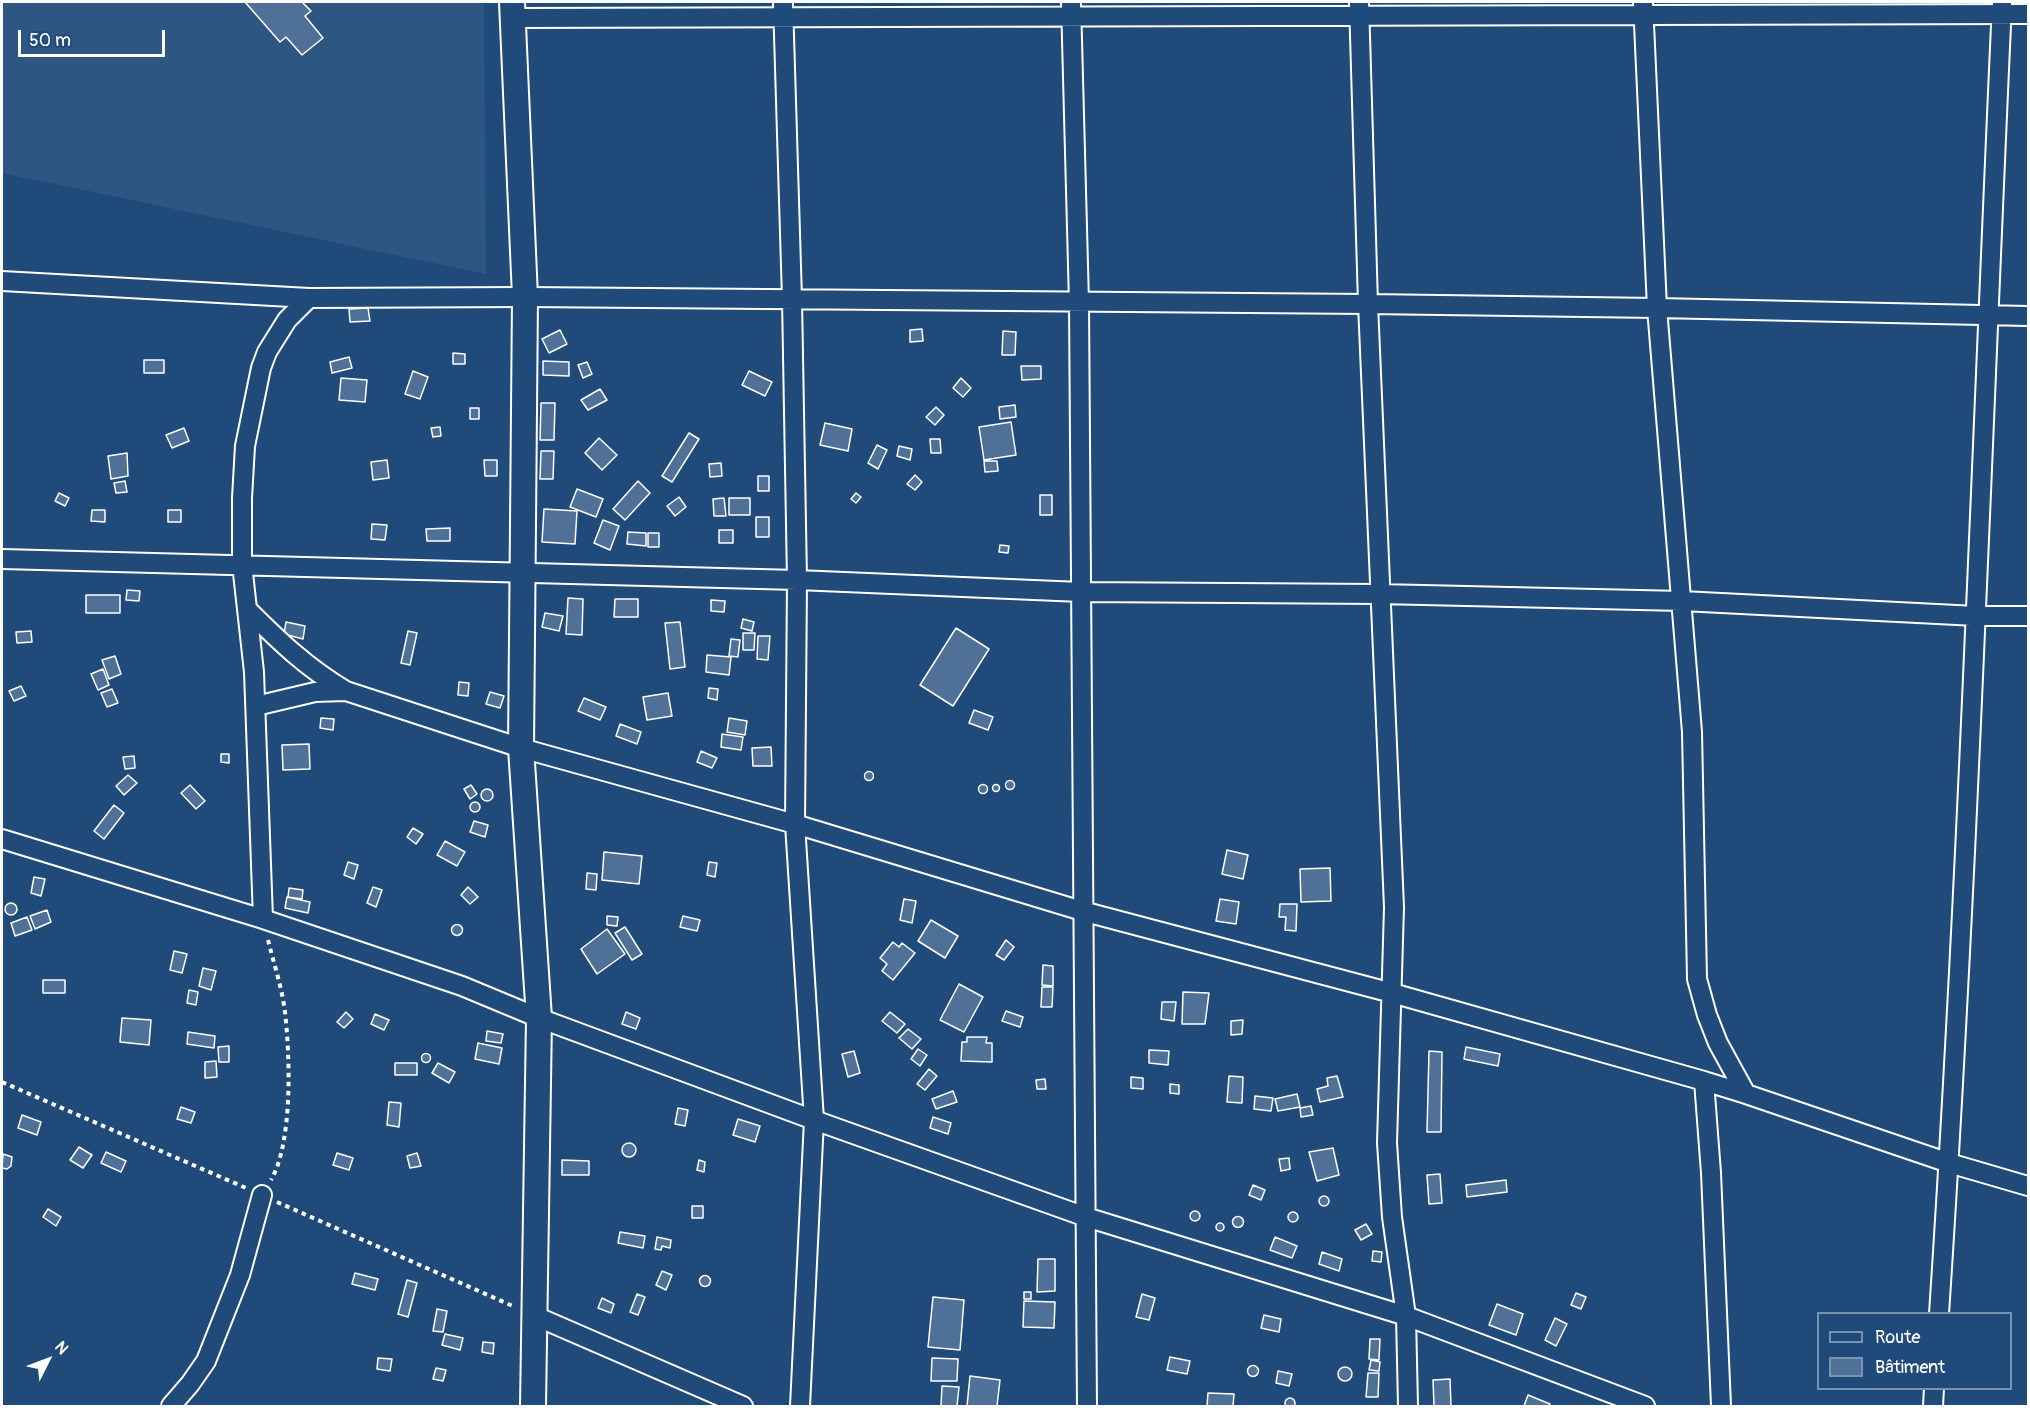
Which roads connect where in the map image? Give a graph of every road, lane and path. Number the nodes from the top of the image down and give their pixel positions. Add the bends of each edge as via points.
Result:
1 (1359, 8) edge
2 (1643, 8) edge
3 (2002, 8) edge
4 (783, 9) edge
5 (1072, 9) edge
6 (512, 10) edge
7 (2028, 14) edge
8 (2, 281) edge
9 (525, 297) junction
10 (309, 298) junction
11 (792, 299) junction
12 (1079, 303) junction
13 (1368, 304) junction
14 (1657, 308) junction
15 (1987, 315) junction
16 (2028, 316) edge
17 (2, 559) edge
18 (242, 564) junction
19 (522, 574) junction
20 (797, 580) junction
21 (1081, 592) junction
22 (1380, 594) junction
23 (1682, 601) junction
24 (247, 609) junction
25 (1976, 616) junction
26 (2028, 616) edge
27 (346, 692) junction
28 (256, 706) junction
29 (521, 747) junction
30 (795, 824) junction
31 (2, 839) edge
32 (1082, 911) junction
33 (263, 919) junction
34 (1392, 993) junction
35 (539, 1018) junction
36 (1704, 1081) junction
37 (1746, 1094) junction
38 (814, 1120) junction
39 (1949, 1163) junction
40 (2028, 1186) edge
41 (262, 1195) joint
42 (1086, 1217) junction
43 (1939, 1312) edge
44 (533, 1315) junction
45 (1406, 1316) junction
46 (1934, 1390) edge
47 (171, 1407) edge
48 (533, 1407) edge
49 (743, 1407) edge
50 (800, 1407) edge
51 (1087, 1407) edge
52 (1408, 1407) edge
53 (1645, 1407) edge
54 (1721, 1407) edge
55 (1933, 1407) edge

1 - 2 street
1 - 5 street
1 - 13 street
2 - 3 street
2 - 14 street
3 - 7 street
3 - 15 street
4 - 5 street
4 - 6 street
4 - 11 street
5 - 12 street
6 - 9 street
8 - 10 street
9 - 10 street
9 - 11 street
9 - 19 street
10 - 18 street via 280,331 261,369 244,446
11 - 12 street
11 - 20 street
12 - 13 street
12 - 21 street
13 - 14 street
13 - 22 street
14 - 15 street
14 - 23 street
15 - 16 street
15 - 25 street
17 - 18 street
18 - 19 street
18 - 24 street
19 - 20 street
19 - 29 street
20 - 21 street
20 - 30 street
21 - 22 street
21 - 32 street
22 - 23 street
22 - 34 street via 1394,907
23 - 25 street
23 - 37 street via 1692,732 1697,979 1718,1043
24 - 27 street via 294,655
24 - 28 street
25 - 26 street
25 - 39 street
27 - 28 street via 315,692
27 - 29 street
28 - 33 street
29 - 30 street
29 - 35 street
30 - 32 street
30 - 38 street
31 - 33 street
32 - 34 street
32 - 42 street
33 - 35 street via 462,986
33 - 41 path via 285,1011 287,1072 286,1122 278,1167
34 - 36 street
34 - 45 street via 1387,1143 1392,1217
35 - 38 street
35 - 44 street
36 - 37 street
36 - 54 street
37 - 39 street
38 - 42 street
38 - 50 street
39 - 40 street
39 - 43 street
41 - 47 street via 240,1275 206,1361
42 - 45 street
42 - 51 street
44 - 48 street
44 - 49 street
45 - 52 street
45 - 53 street
46 - 55 street

